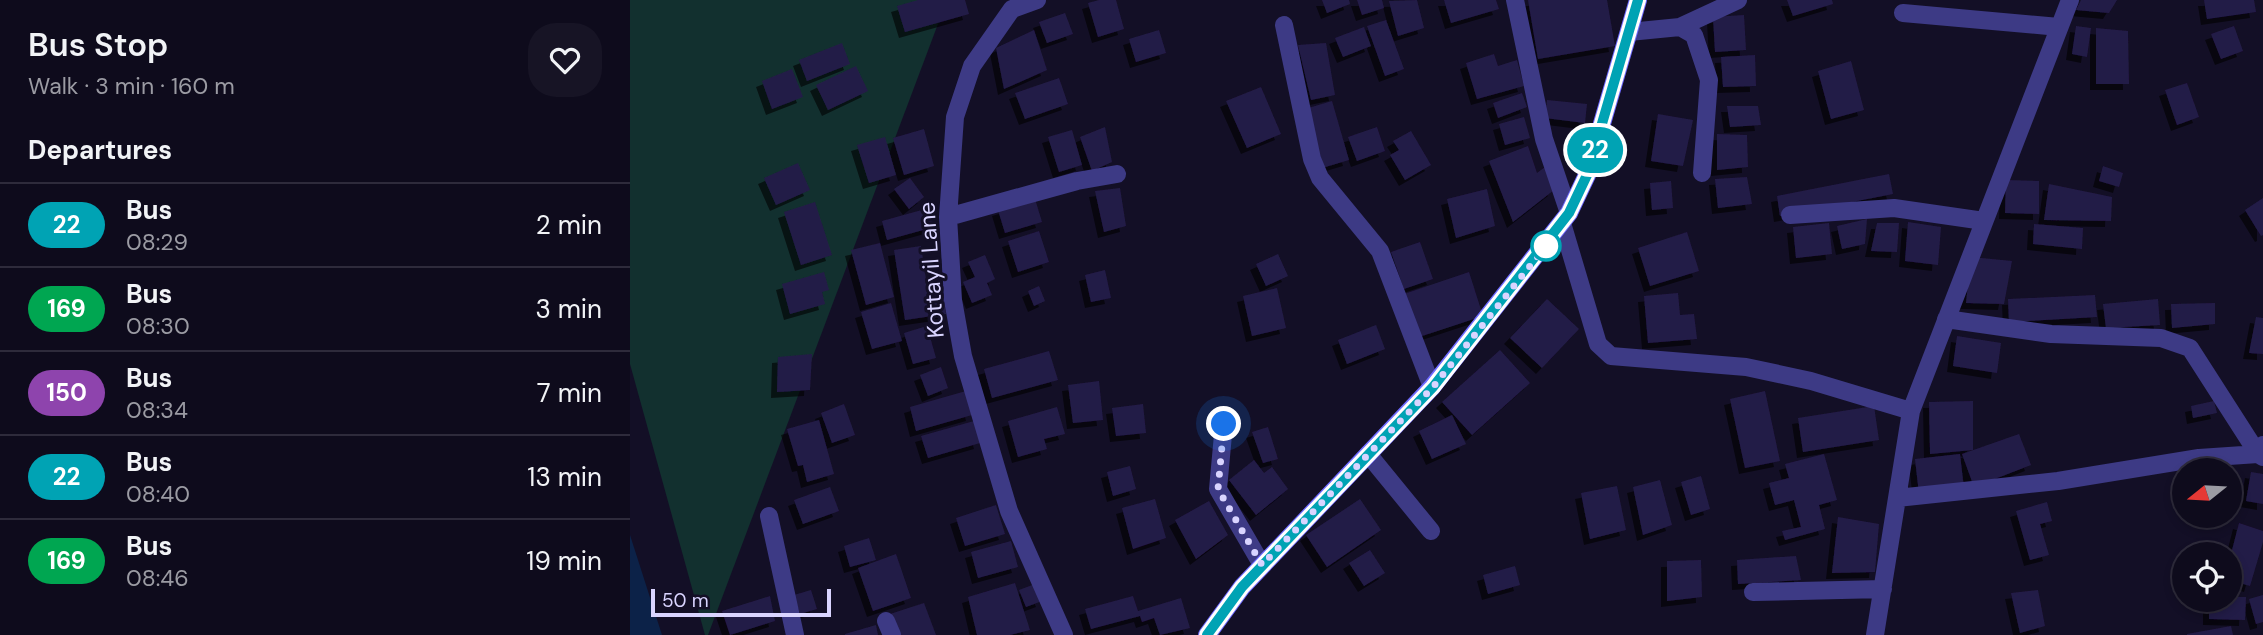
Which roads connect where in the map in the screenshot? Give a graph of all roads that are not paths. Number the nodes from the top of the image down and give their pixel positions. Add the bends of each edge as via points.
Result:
1 (1037, 0) edge
2 (1515, 0) edge
3 (1638, 0) edge
4 (1738, 0) edge
5 (2070, 0) edge
6 (1903, 13) dead end
7 (1284, 25) dead end
8 (1680, 27) junction
9 (2059, 27) junction
10 (1629, 32) junction
11 (1702, 173) dead end
12 (1117, 174) dead end
13 (1790, 215) dead end
14 (948, 218) junction
15 (1566, 218) junction
16 (1984, 221) junction
17 (1946, 319) junction
18 (1433, 387) junction
19 (1911, 411) junction
20 (1224, 424) dead end
21 (2261, 452) edge
22 (1368, 454) junction
23 (1897, 498) junction
24 (769, 516) dead end
25 (1432, 531) dead end
26 (1262, 565) junction
27 (1883, 589) junction
28 (1753, 592) dead end
29 (795, 635) edge
30 (1064, 635) edge
31 (1207, 635) edge
32 (1875, 635) edge

1 - 14 street, Kottayil Lane via 1012,9 972,66 955,117
2 - 15 street
3 - 10 street
4 - 8 street
5 - 9 street
6 - 9 street
7 - 18 street via 1312,159 1320,178 1380,251
8 - 10 street
8 - 11 street via 1694,35 1709,80
9 - 16 street
10 - 15 street via 1587,175
12 - 14 street
13 - 16 street via 1894,208
14 - 30 street, Kottayil Lane via 953,300 963,356 1009,512
15 - 18 street
15 - 19 street via 1598,344 1611,356 1746,367
16 - 17 street
17 - 19 street
17 - 21 street via 2051,334 2161,338 2190,348
18 - 22 street
19 - 23 street
20 - 26 street via 1218,489
21 - 23 street
22 - 25 street
22 - 26 street
23 - 27 street
24 - 29 street
26 - 31 street
27 - 28 street
27 - 32 street

